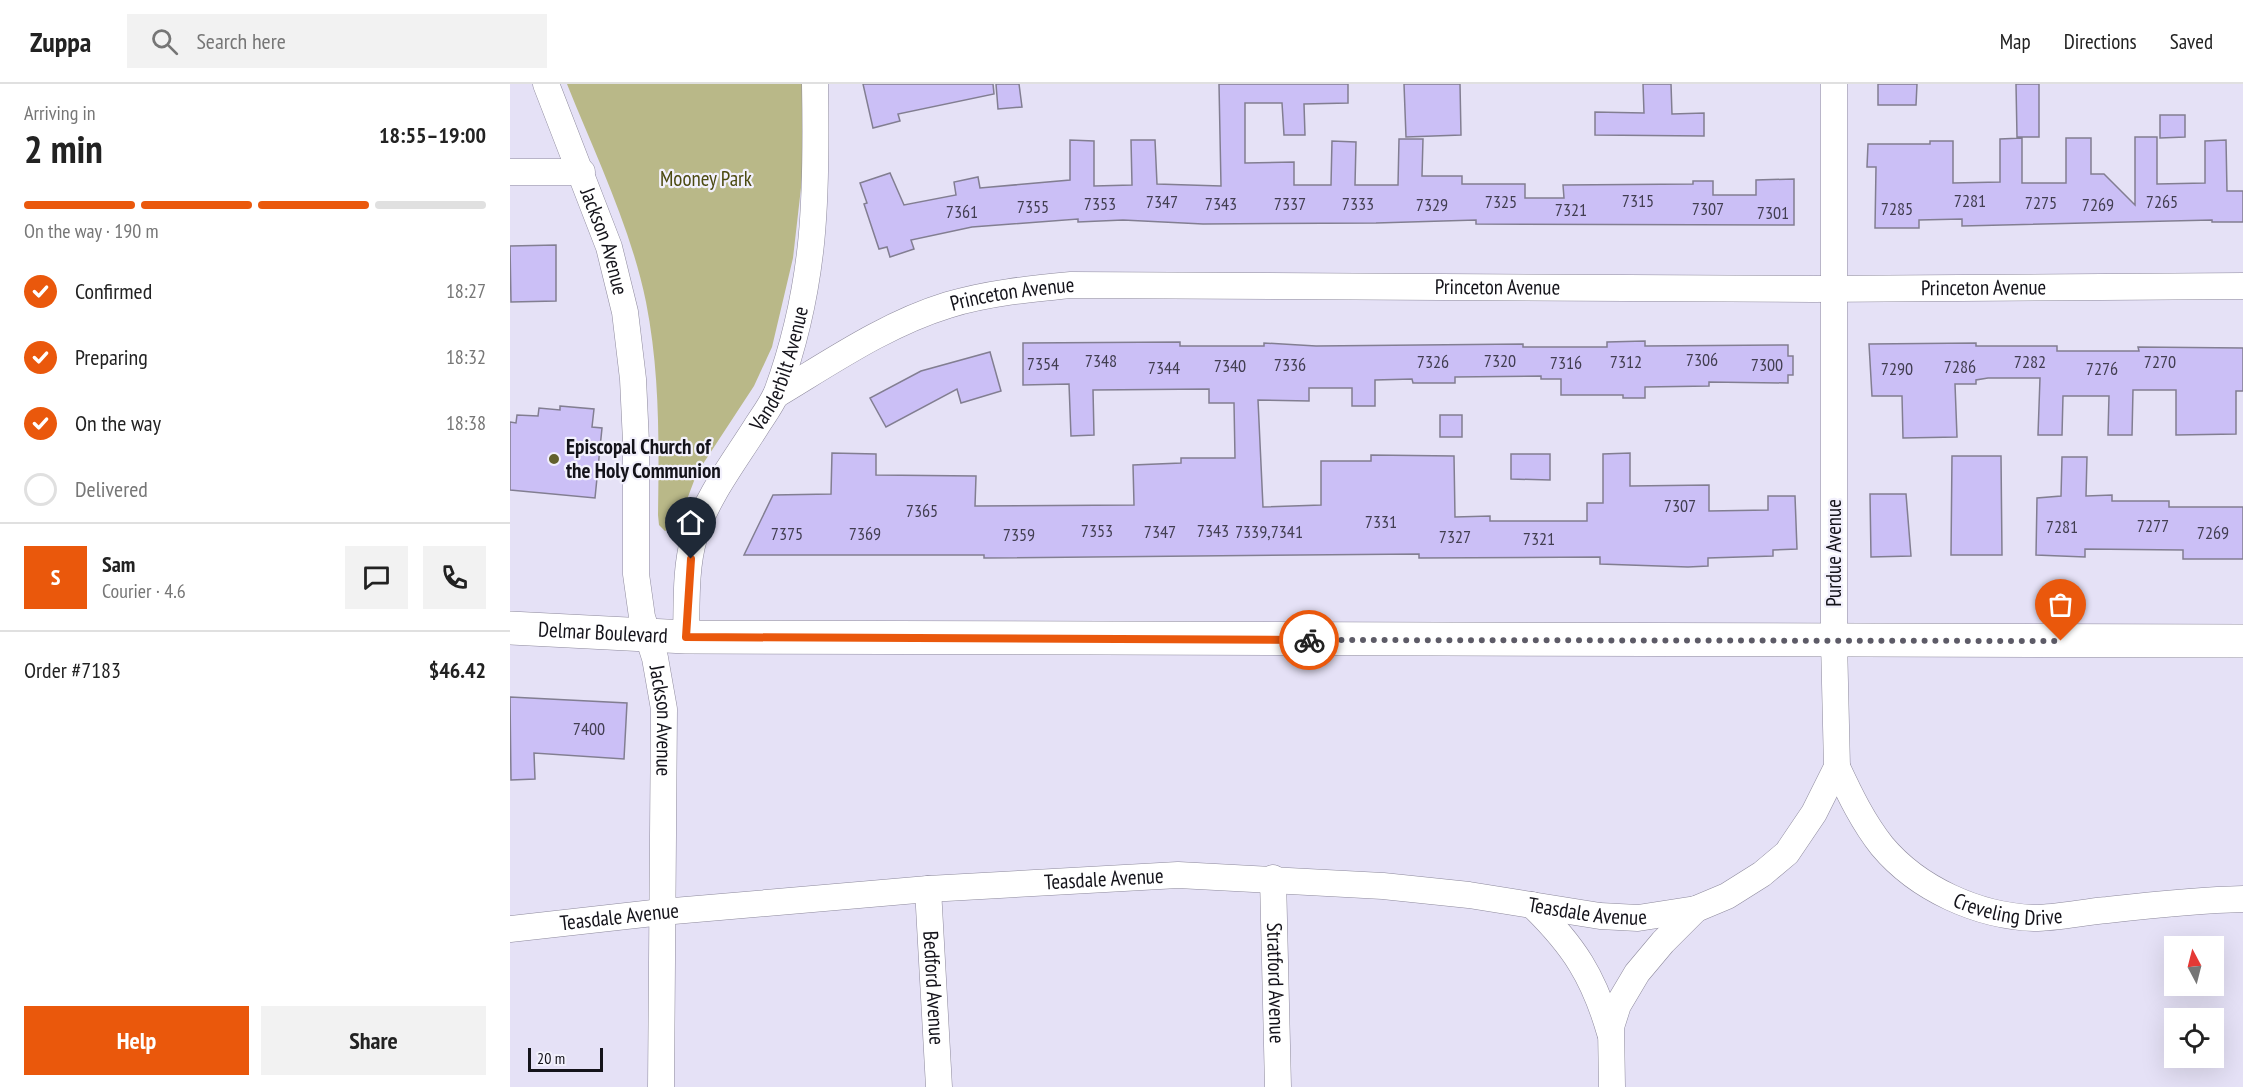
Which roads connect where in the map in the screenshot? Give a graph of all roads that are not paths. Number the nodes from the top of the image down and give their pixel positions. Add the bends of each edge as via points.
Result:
1 (546, 84) edge
2 (815, 84) edge
3 (1834, 84) edge
4 (510, 172) edge
5 (582, 172) junction
6 (2243, 286) edge
7 (1834, 289) junction
8 (776, 395) junction
9 (510, 627) edge
10 (647, 635) junction
11 (686, 637) junction
12 (1834, 641) junction
13 (2243, 641) edge
14 (1837, 767) junction
15 (1273, 878) junction
16 (928, 889) junction
17 (2243, 899) edge
18 (1532, 905) junction
19 (1696, 909) junction
20 (662, 912) junction
21 (510, 928) edge
22 (1611, 1035) junction
23 (661, 1087) edge
24 (939, 1087) edge
25 (1278, 1087) edge
26 (1612, 1087) edge

1 - 5 street, Jackson Avenue
2 - 8 street, Vanderbilt Avenue via 813,244 801,315
3 - 7 street, Purdue Avenue
4 - 5 street
5 - 10 street, Jackson Avenue via 609,247 625,312 636,442 636,574
6 - 7 street, Princeton Avenue
7 - 8 street, Princeton Avenue via 1071,285 1015,290 947,305 872,337
7 - 12 street, Purdue Avenue
8 - 11 street, Vanderbilt Avenue via 710,502 694,538
9 - 10 main road, Delmar Boulevard
10 - 11 main road, Delmar Boulevard
10 - 20 street, Jackson Avenue via 664,709
11 - 12 main road, Delmar Boulevard
12 - 13 main road, Delmar Boulevard
12 - 14 street, Purdue Avenue
14 - 17 street, Creveling Drive via 1859,813 1882,846 1909,873 1951,898 1995,913 2035,918
14 - 19 street, Purdue Avenue via 1815,813 1787,853 1727,896
15 - 16 street, Teasdale Avenue via 1178,875
15 - 18 street, Teasdale Avenue via 1404,888
15 - 25 street, Stratford Avenue
16 - 20 street, Teasdale Avenue
16 - 24 street, Bedford Avenue
18 - 19 street, Teasdale Avenue via 1638,918
18 - 22 street, Purdue Avenue via 1582,960 1596,987
19 - 22 street, Purdue Avenue via 1637,973 1618,1005
20 - 21 street, Teasdale Avenue
20 - 23 street, Jackson Avenue
22 - 26 street, Purdue Avenue

